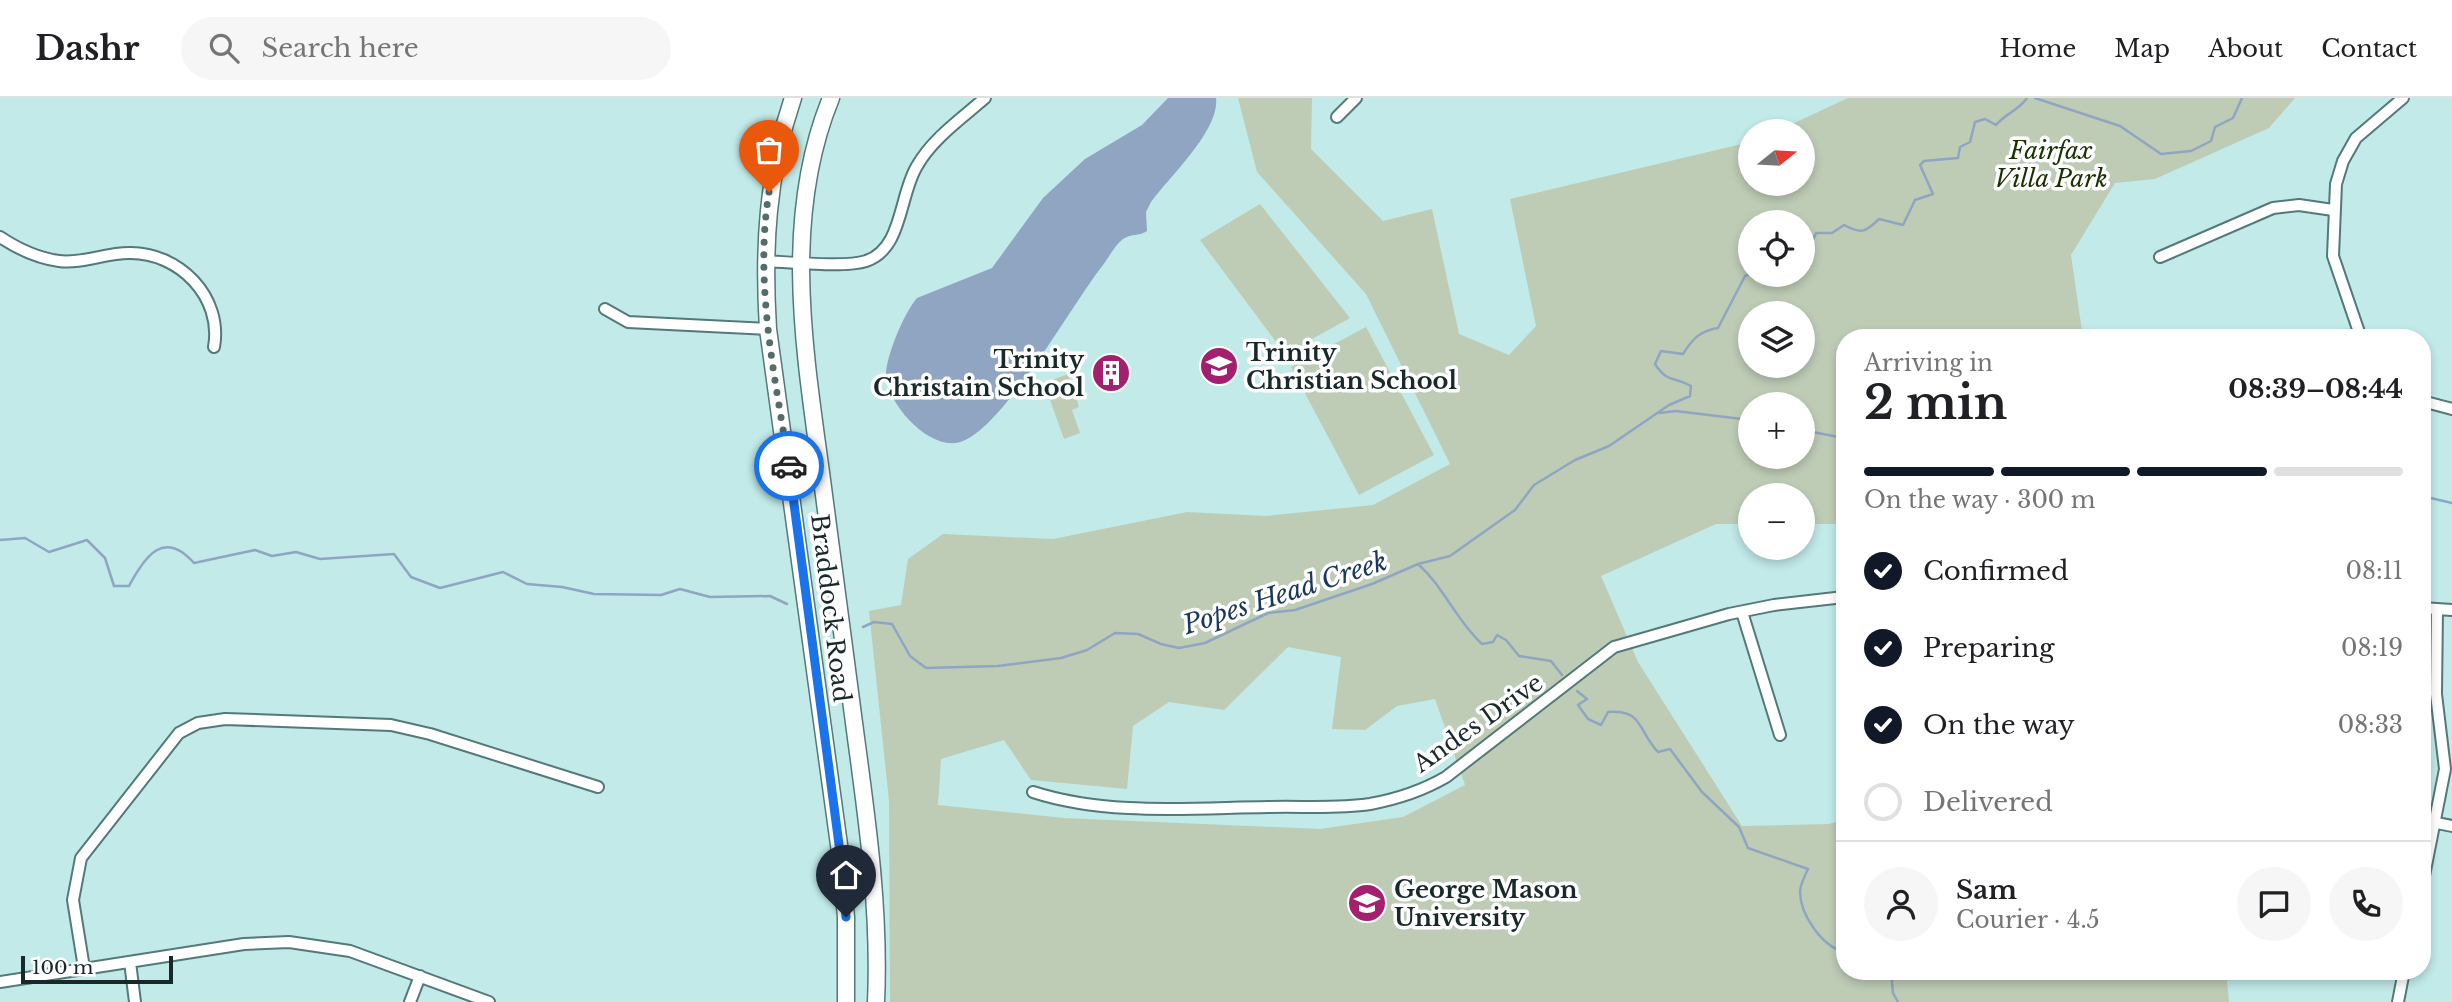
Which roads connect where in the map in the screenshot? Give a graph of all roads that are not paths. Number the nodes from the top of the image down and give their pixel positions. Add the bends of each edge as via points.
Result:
1 (793, 98) edge
2 (831, 98) edge
3 (985, 98) edge
4 (1356, 98) edge
5 (2403, 98) edge
6 (1337, 117) dead end
7 (2333, 210) junction
8 (0, 237) edge
9 (2160, 257) dead end
10 (764, 261) junction
11 (801, 262) junction
12 (605, 309) dead end
13 (768, 329) junction
14 (2358, 329) edge
15 (214, 347) dead end
16 (2431, 403) edge
17 (2452, 409) edge
18 (1836, 598) edge
19 (2431, 609) edge
20 (2437, 609) junction
21 (2452, 610) edge
22 (1742, 612) junction
23 (1780, 735) dead end
24 (598, 787) dead end
25 (1033, 792) dead end
26 (2431, 822) edge
27 (2436, 823) junction
28 (2452, 826) edge
29 (2431, 846) edge
30 (130, 962) junction
31 (85, 968) junction
32 (420, 976) junction
33 (2402, 980) edge
34 (0, 982) edge
35 (135, 1002) edge
36 (410, 1002) edge
37 (489, 1002) edge
38 (846, 1002) edge
39 (876, 1002) edge
40 (2398, 1002) edge

1 - 10 main road, Braddock Road via 772,178
2 - 11 main road, Braddock Road via 810,169
3 - 11 street via 916,166 884,250 861,263
4 - 6 street
5 - 7 street via 2363,131 2348,150 2338,174
7 - 9 street via 2299,205 2273,208
7 - 14 street via 2334,265
8 - 15 street via 28,253 60,261 131,253 174,265 206,296 216,323
10 - 11 street
10 - 13 main road, Braddock Road
11 - 39 main road, Braddock Road via 815,425 873,875
12 - 13 street via 628,322
13 - 38 main road, Braddock Road via 840,852
16 - 17 street
18 - 22 street, Andes Drive
19 - 20 street
20 - 21 street
20 - 27 street via 2436,694 2445,769
22 - 23 street
22 - 25 street, Andes Drive via 1614,647 1446,777 1391,800 1331,806 1104,806
24 - 31 street via 391,725 225,719 198,723 179,733 81,858 73,900
26 - 27 street
27 - 28 street
27 - 29 street
30 - 31 street
30 - 32 street via 244,944 289,942 349,951
30 - 35 street
31 - 34 street
32 - 36 street
32 - 37 street
33 - 40 street

